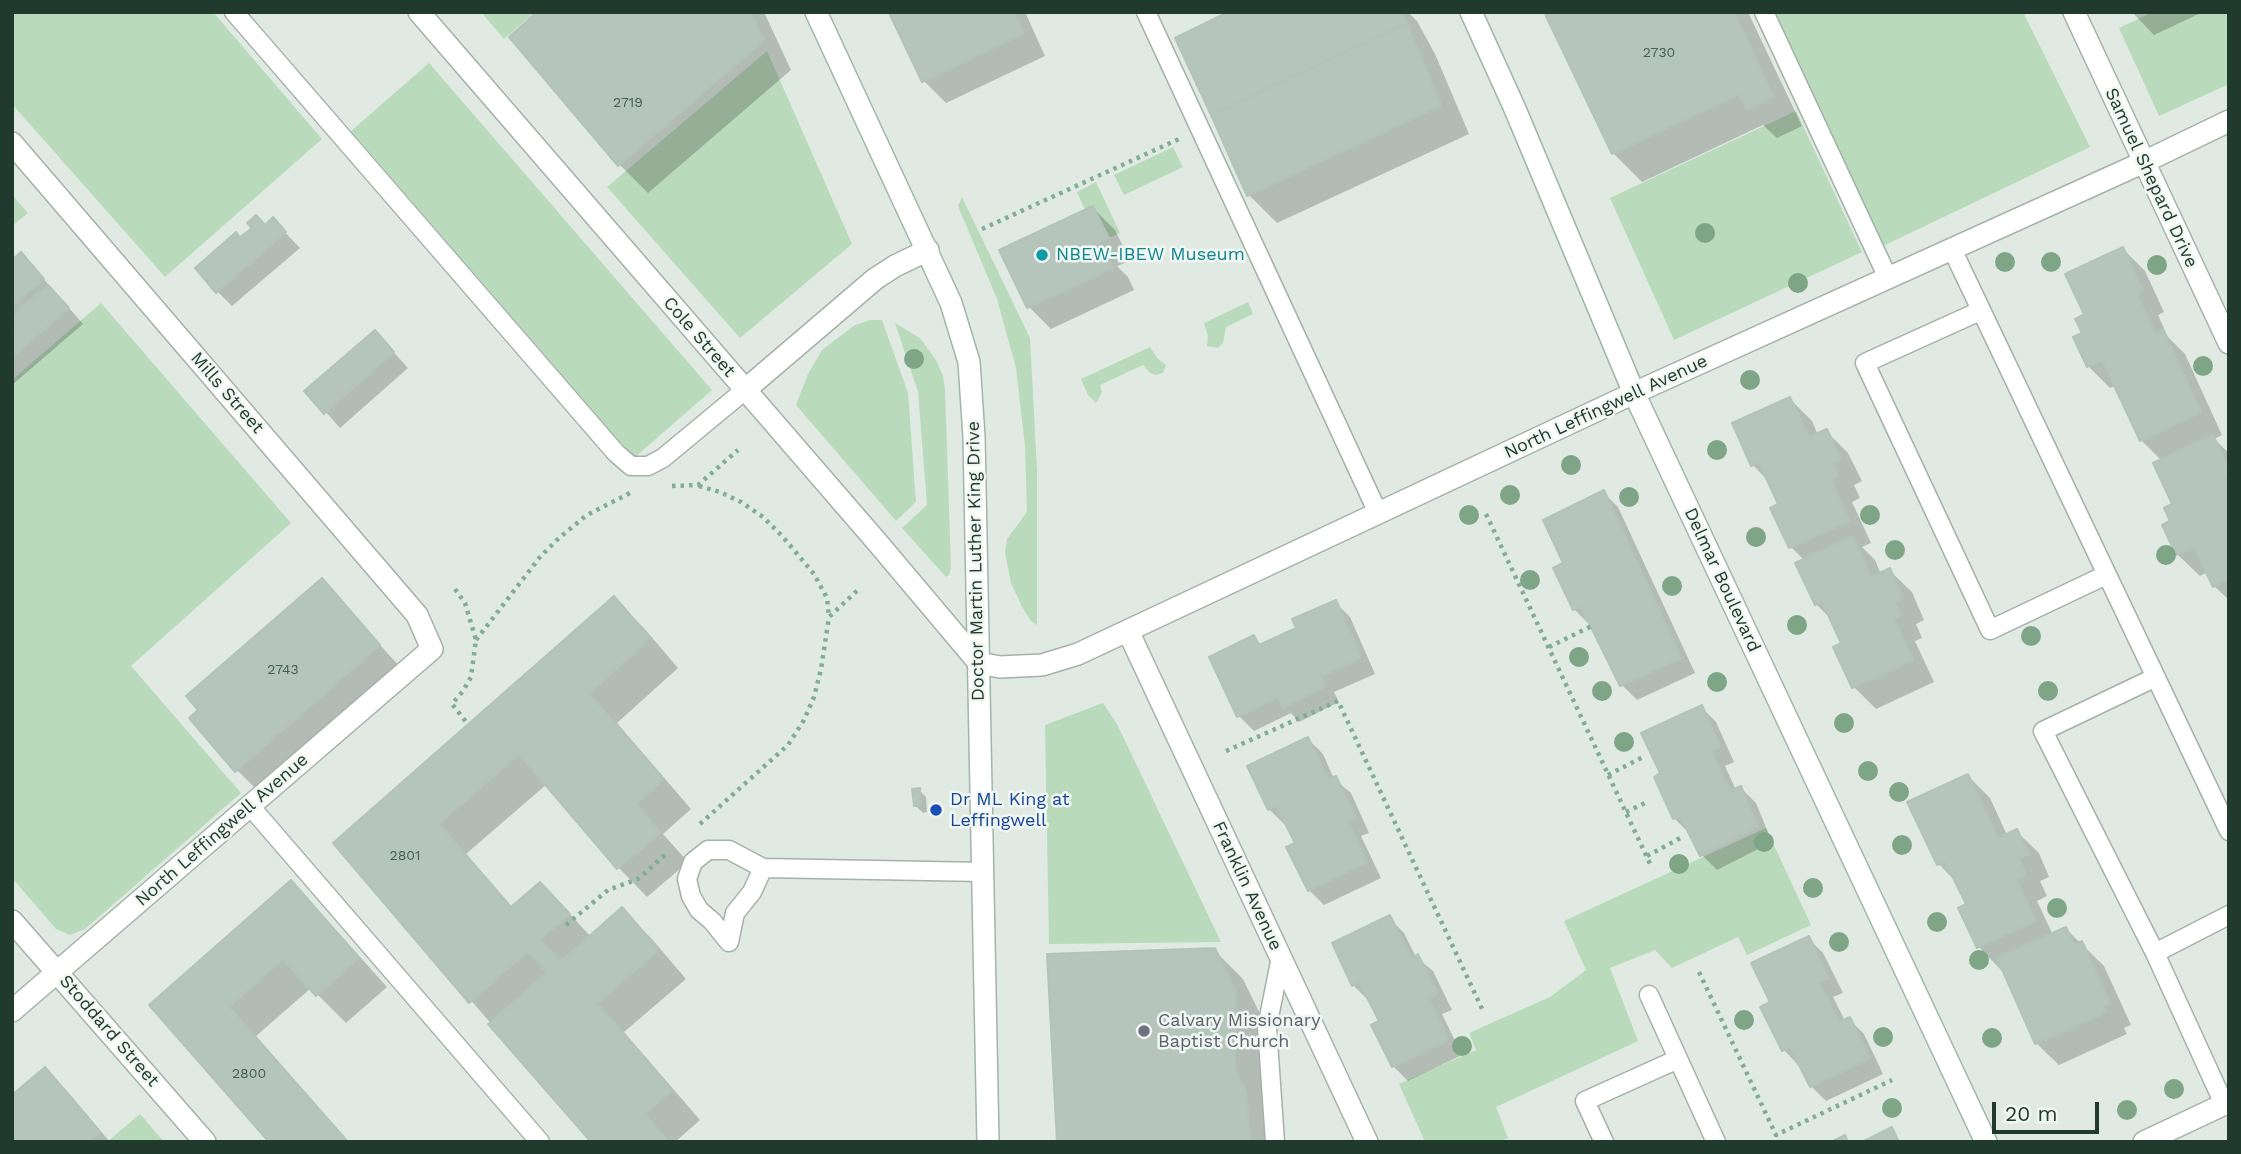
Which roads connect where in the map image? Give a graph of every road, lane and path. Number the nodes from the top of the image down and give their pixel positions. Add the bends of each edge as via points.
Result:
1 (234, 12) edge
2 (419, 12) edge
3 (816, 12) edge
4 (1146, 12) edge
5 (1471, 12) edge
6 (1764, 12) edge
7 (2074, 12) edge
8 (2229, 121) edge
9 (1201, 129) junction
10 (12, 143) edge
11 (2144, 162) junction
12 (982, 229) dead end
13 (928, 250) junction
14 (1952, 250) junction
15 (1888, 278) junction
16 (1980, 311) junction
17 (2229, 343) edge
18 (745, 390) junction
19 (1634, 393) junction
20 (738, 450) dead end
21 (698, 485) junction
22 (666, 486) dead end
23 (641, 488) dead end
24 (1378, 513) junction
25 (1486, 514) dead end
26 (2106, 575) junction
27 (860, 588) dead end
28 (455, 589) dead end
29 (829, 617) junction
30 (1592, 626) dead end
31 (1128, 631) junction
32 (476, 640) junction
33 (1549, 647) junction
34 (432, 649) joint
35 (979, 663) junction
36 (2154, 678) junction
37 (467, 723) dead end
38 (1226, 751) dead end
39 (1646, 756) dead end
40 (1608, 775) junction
41 (1647, 802) dead end
42 (250, 806) junction
43 (1626, 812) junction
44 (698, 825) dead end
45 (2229, 831) edge
46 (1684, 836) dead end
47 (668, 852) dead end
48 (1647, 856) junction
49 (763, 868) junction
50 (1652, 868) dead end
51 (983, 872) junction
52 (2229, 915) edge
53 (12, 921) edge
54 (566, 925) dead end
55 (2155, 953) junction
56 (1280, 957) junction
57 (57, 972) junction
58 (1699, 972) dead end
59 (1649, 995) dead end
60 (12, 1011) edge
61 (1484, 1013) dead end
62 (1678, 1059) junction
63 (1892, 1080) dead end
64 (2226, 1103) edge
65 (205, 1142) edge
66 (540, 1142) edge
67 (988, 1142) edge
68 (1275, 1142) edge
69 (1367, 1142) edge
70 (1604, 1142) edge
71 (1716, 1142) edge
72 (1986, 1142) edge
73 (2144, 1142) edge

1 - 18 lane via 631,466 648,466 663,458
2 - 18 street, Cole Street
3 - 13 street, Doctor Martin Luther King Drive
4 - 9 lane
5 - 19 street, Delmar Boulevard
6 - 15 lane
7 - 11 street, Samuel Shepard Drive
8 - 11 street, North Leffingwell Avenue
9 - 12 path
9 - 24 lane
10 - 34 street, Mills Street via 416,615
11 - 14 street, North Leffingwell Avenue
11 - 17 street, Samuel Shepard Drive
13 - 18 street via 875,279
13 - 35 street, Doctor Martin Luther King Drive via 969,362
14 - 15 street, North Leffingwell Avenue
14 - 16 lane
15 - 19 street, North Leffingwell Avenue
16 - 26 lane
16 - 26 lane via 1865,363 1990,630
18 - 35 street, Cole Street
19 - 24 street, North Leffingwell Avenue
19 - 72 street, Delmar Boulevard
20 - 21 path
21 - 22 path
21 - 29 path via 741,502 783,537 814,574 827,598
23 - 32 path via 587,515 559,538
24 - 31 street, North Leffingwell Avenue
25 - 33 path
26 - 36 lane
27 - 29 path
28 - 32 path via 466,603
29 - 44 path via 819,679 804,720 788,745
30 - 33 path
31 - 35 street, North Leffingwell Avenue via 1042,665
31 - 56 street, Franklin Avenue
32 - 37 path via 471,677 452,704
33 - 40 path
34 - 42 street, North Leffingwell Avenue
35 - 51 street, Doctor Martin Luther King Drive
36 - 45 lane
36 - 55 lane via 2043,731
38 - 61 path via 1339,701
39 - 40 path
40 - 43 path
41 - 43 path
42 - 57 street, North Leffingwell Avenue
42 - 66 lane
43 - 48 path
46 - 48 path
47 - 54 path via 638,879 608,890
48 - 50 path
49 - 49 lane via 729,850 708,850 693,862 687,879 691,896 729,942 735,913
49 - 51 lane
51 - 67 street, Doctor Martin Luther King Drive
52 - 55 lane
53 - 57 street, Stoddard Street
55 - 64 lane
56 - 68 lane via 1267,1027
56 - 69 street, Franklin Avenue
57 - 60 street, North Leffingwell Avenue
57 - 65 street, Stoddard Street
58 - 63 path via 1776,1135
59 - 62 lane
62 - 70 lane via 1585,1101
62 - 71 lane
64 - 73 street

